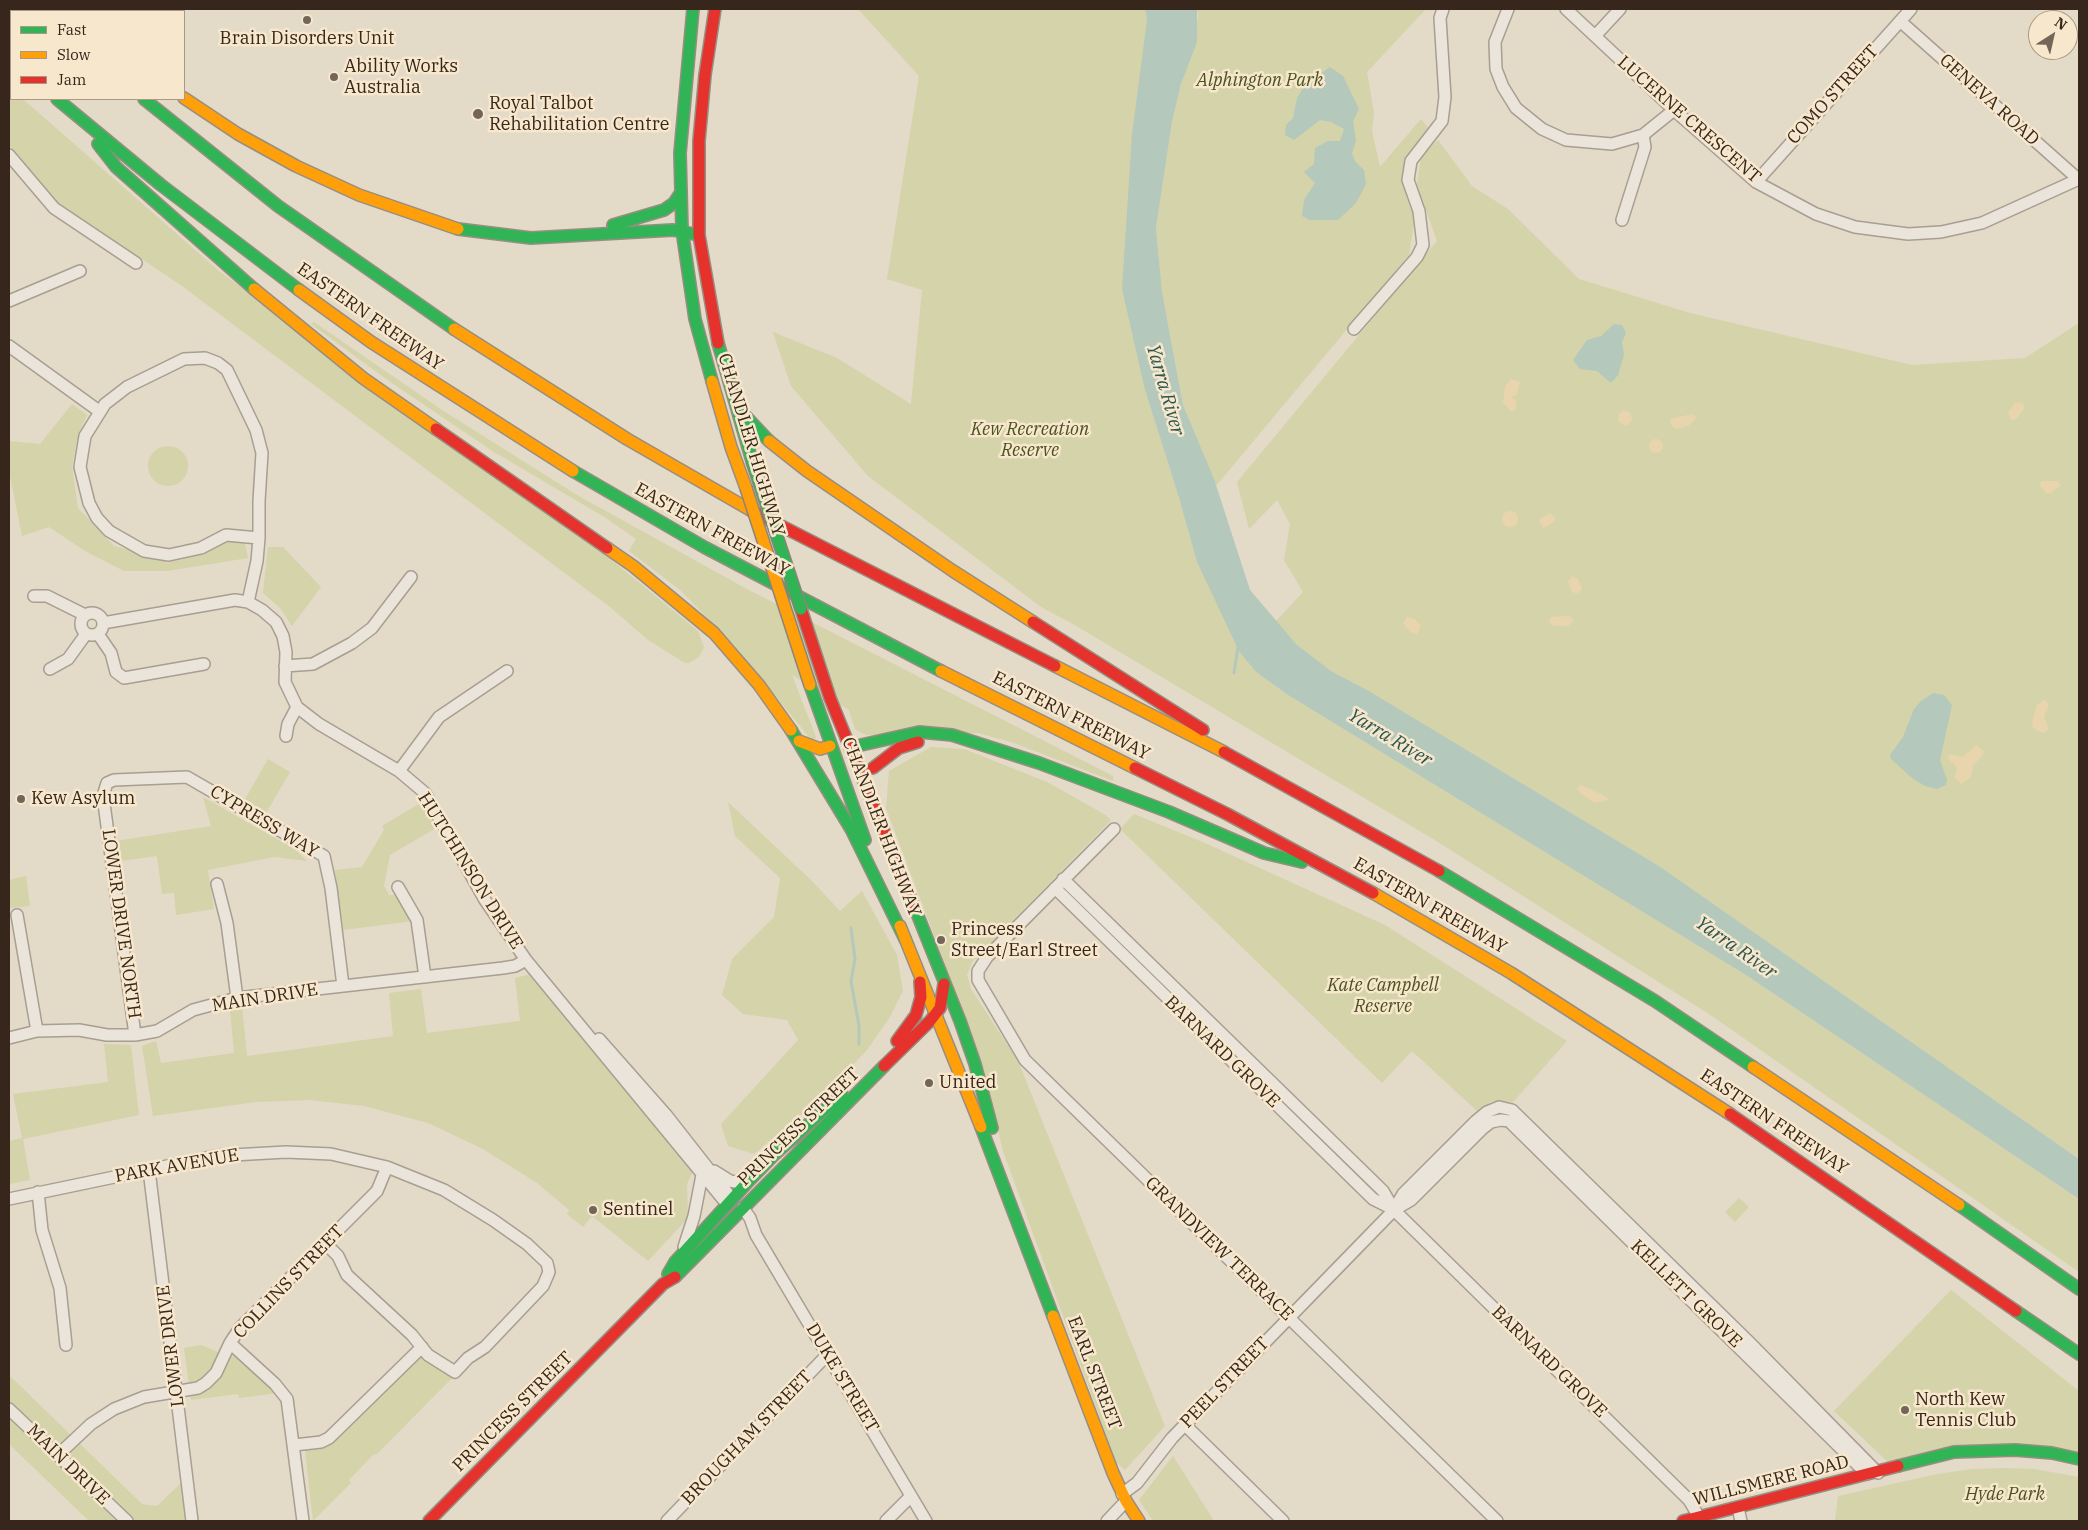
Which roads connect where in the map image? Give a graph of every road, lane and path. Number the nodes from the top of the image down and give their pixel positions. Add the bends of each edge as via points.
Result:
1 (692, 9) edge
2 (714, 9) edge
3 (1443, 9) edge
4 (1508, 9) edge
5 (1566, 9) edge
6 (1620, 9) edge
7 (1911, 9) edge
8 (1900, 21) junction
9 (1595, 36) junction
10 (185, 99) edge
11 (58, 100) edge
12 (145, 100) edge
13 (1674, 110) junction
14 (75, 115) junction
15 (1643, 135) junction
16 (9, 155) edge
17 (2078, 179) edge
18 (1756, 182) junction
19 (680, 194) junction
20 (1622, 220) dead end
21 (682, 230) junction
22 (699, 235) junction
23 (578, 236) junction
24 (136, 263) dead end
25 (80, 271) dead end
26 (9, 301) edge
27 (1354, 329) dead end
28 (9, 346) edge
29 (736, 406) junction
30 (99, 411) junction
31 (750, 458) junction
32 (807, 472) junction
33 (746, 488) junction
34 (259, 538) junction
35 (411, 577) dead end
36 (34, 596) dead end
37 (248, 602) junction
38 (84, 615) junction
39 (103, 623) junction
40 (92, 634) junction
41 (204, 664) dead end
42 (286, 666) junction
43 (50, 669) dead end
44 (507, 671) dead end
45 (297, 707) junction
46 (286, 736) dead end
47 (799, 741) junction
48 (972, 741) junction
49 (830, 746) junction
50 (855, 746) junction
51 (1242, 762) junction
52 (399, 771) junction
53 (107, 783) joint
54 (864, 783) junction
55 (1114, 829) dead end
56 (1335, 871) junction
57 (217, 884) dead end
58 (1059, 884) junction
59 (398, 887) dead end
60 (17, 915) dead end
61 (905, 939) junction
62 (526, 960) junction
63 (919, 974) junction
64 (425, 977) junction
65 (944, 984) junction
66 (343, 986) junction
67 (237, 998) junction
68 (936, 1014) junction
69 (37, 1031) junction
70 (135, 1035) junction
71 (9, 1038) edge
72 (1521, 1118) joint
73 (1501, 1120) joint
74 (387, 1167) junction
75 (150, 1170) junction
76 (703, 1170) junction
77 (746, 1184) junction
78 (38, 1192) junction
79 (9, 1199) edge
80 (729, 1201) junction
81 (1394, 1210) junction
82 (739, 1212) junction
83 (1023, 1234) junction
84 (325, 1244) junction
85 (675, 1262) junction
86 (663, 1284) junction
87 (2079, 1289) edge
88 (1289, 1317) junction
89 (230, 1343) junction
90 (66, 1344) dead end
91 (422, 1346) junction
92 (828, 1354) junction
93 (2079, 1354) edge
94 (177, 1392) junction
95 (9, 1409) edge
96 (1185, 1425) junction
97 (294, 1445) junction
98 (58, 1455) junction
99 (2079, 1459) edge
100 (1902, 1467) junction
101 (2079, 1467) edge
102 (1873, 1474) junction
103 (911, 1496) junction
104 (1124, 1498) junction
105 (1738, 1508) junction
106 (1700, 1517) junction
107 (127, 1521) edge
108 (192, 1521) edge
109 (303, 1521) edge
110 (429, 1521) edge
111 (667, 1521) edge
112 (886, 1521) edge
113 (926, 1521) edge
114 (1106, 1521) edge
115 (1139, 1521) edge
116 (1283, 1521) edge
117 (1497, 1521) edge
118 (1683, 1521) edge
119 (1741, 1521) edge

1 - 19 main road, CHANDLER HIGHWAY via 680,153
2 - 22 main road, CHANDLER HIGHWAY via 699,141
3 - 27 street via 1440,18 1445,97 1442,121 1411,161 1408,180 1419,211 1423,245 1417,257
4 - 15 street via 1495,42 1496,69 1516,108 1542,129 1566,140 1612,144
5 - 9 street, LUCERNE CRESCENT
6 - 9 street
7 - 8 street, COMO STREET
8 - 17 street, GENEVA ROAD
8 - 18 street, COMO STREET
9 - 13 street, LUCERNE CRESCENT
10 - 23 main road via 238,134 296,166 416,217 500,236 546,239
11 - 14 main road, EASTERN FREEWAY
12 - 51 main road, EASTERN FREEWAY via 278,206 383,282 496,358 627,439 761,516
13 - 15 street
13 - 18 street, LUCERNE CRESCENT
14 - 47 main road via 116,167 256,291 355,371 602,543 714,633
14 - 56 main road, EASTERN FREEWAY via 197,213 371,342 600,488 849,624
15 - 20 street via 1645,147
16 - 24 street via 54,208
17 - 18 street, LUCERNE CRESCENT via 1982,223 1941,232 1908,234 1856,227 1816,214
19 - 21 main road, CHANDLER HIGHWAY
19 - 23 main road via 664,210
21 - 22 main road
21 - 23 main road
21 - 33 main road, CHANDLER HIGHWAY via 707,366
22 - 29 main road, CHANDLER HIGHWAY via 714,328
25 - 26 street
28 - 30 street
29 - 31 main road, CHANDLER HIGHWAY
29 - 32 main road via 768,441
30 - 34 street via 82,443 80,474 92,510 109,531 135,547 168,555 201,548 226,534
30 - 34 street via 121,391 184,359 205,358 223,366 234,380 261,446
31 - 32 main road via 765,455
31 - 33 main road
31 - 50 main road, CHANDLER HIGHWAY, bridge via 830,698
32 - 51 main road via 953,571 1194,723
33 - 49 main road, CHANDLER HIGHWAY, bridge
34 - 37 street
35 - 42 street via 372,628 352,643 312,664
36 - 38 street via 47,596
37 - 39 street via 219,601
37 - 42 street, HUTCHINSON DRIVE via 276,622 283,636
38 - 39 street via 98,614
38 - 40 street via 80,626
39 - 40 street via 102,629
40 - 41 street via 111,653 116,672 124,678
40 - 43 street via 68,659
42 - 45 street, HUTCHINSON DRIVE via 285,682
44 - 52 street via 439,717
45 - 46 street
45 - 52 street, HUTCHINSON DRIVE via 319,724
47 - 49 main road via 820,749
47 - 61 main road via 851,829
48 - 50 main road via 919,732
48 - 54 main road via 945,739 899,748 873,768
48 - 56 main road via 1118,792 1264,853
49 - 50 main road
49 - 61 main road, CHANDLER HIGHWAY
50 - 54 main road, CHANDLER HIGHWAY
51 - 87 main road, EASTERN FREEWAY via 1395,845 1655,1001
52 - 62 street, HUTCHINSON DRIVE via 425,793 485,900
53 - 66 street, CYPRESS WAY via 187,777 324,856
53 - 70 street, LOWER DRIVE NORTH via 103,796
54 - 65 main road, CHANDLER HIGHWAY
55 - 58 street
56 - 93 main road, EASTERN FREEWAY via 1511,973 1687,1084
57 - 67 street via 227,923
58 - 81 street, BARNARD GROVE via 1382,1191
58 - 88 street, GRANDVIEW TERRACE via 987,957 978,971 978,980 1025,1060
59 - 64 street via 417,920
60 - 69 street
61 - 63 main road, CHANDLER HIGHWAY
62 - 64 street, MAIN DRIVE via 515,966
62 - 76 street, HUTCHINSON DRIVE via 578,1021 638,1080
63 - 68 main road, CHANDLER HIGHWAY
63 - 77 main road, PRINCESS STREET via 921,997 918,1009 898,1041
64 - 66 street, MAIN DRIVE
65 - 68 main road, PRINCESS STREET
65 - 83 main road, EARL STREET via 972,1054
66 - 67 street, MAIN DRIVE
67 - 70 street, MAIN DRIVE via 193,1010 157,1031
68 - 82 main road, PRINCESS STREET
68 - 83 main road, EARL STREET
69 - 70 street, MAIN DRIVE via 79,1030
69 - 71 street, MAIN DRIVE
72 - 81 street, PEEL STREET via 1512,1110 1499,1106 1487,1112 1403,1194
72 - 102 street, KELLETT GROVE via 1763,1356
73 - 81 street, PEEL STREET via 1482,1129 1411,1200
73 - 102 street, KELLETT GROVE via 1509,1121 1523,1134
74 - 75 street, PARK AVENUE via 331,1154 286,1152 215,1156
74 - 84 street, COLLINS STREET via 377,1190
74 - 91 street, PARK AVENUE via 444,1190 492,1220 539,1254 549,1272 543,1286 485,1347 455,1372 432,1358
75 - 78 street, PARK AVENUE
75 - 94 street, LOWER DRIVE
76 - 77 street, HUTCHINSON DRIVE
76 - 80 street, HUTCHINSON DRIVE
76 - 85 street via 691,1230
77 - 80 main road, PRINCESS STREET
78 - 79 street, PARK AVENUE
78 - 90 street via 42,1230 60,1288
80 - 82 main road
80 - 85 main road, PRINCESS STREET
81 - 88 street, PEEL STREET
81 - 106 street, BARNARD GROVE via 1690,1500
82 - 86 main road, PRINCESS STREET via 681,1273
82 - 92 street, DUKE STREET via 750,1218 756,1235
83 - 104 main road, EARL STREET
84 - 89 street, COLLINS STREET via 245,1323
84 - 91 street via 338,1256 347,1275
85 - 86 main road, PRINCESS STREET
86 - 110 main road, PRINCESS STREET
88 - 96 street, PEEL STREET
88 - 117 street, GRANDVIEW TERRACE
89 - 94 street, COLLINS STREET via 216,1373 206,1384
89 - 97 street via 283,1392 290,1407
91 - 97 street via 329,1438 322,1442
92 - 103 street, DUKE STREET
92 - 111 street, BROUGHAM STREET
94 - 98 street, COLLINS STREET via 144,1397 114,1410 91,1424
94 - 108 street, LOWER DRIVE
95 - 98 street, MAIN DRIVE
96 - 104 street, PEEL STREET
96 - 116 street
97 - 109 street
98 - 107 street, MAIN DRIVE
99 - 100 main road via 2052,1453 1994,1449 1954,1452
100 - 101 main road via 1998,1457
100 - 102 main road, WILLSMERE ROAD
102 - 105 main road, WILLSMERE ROAD
103 - 112 street
103 - 113 street, DUKE STREET
104 - 114 street, PEEL STREET
104 - 115 main road, EARL STREET
105 - 106 main road, WILLSMERE ROAD
105 - 119 street
106 - 118 main road, WILLSMERE ROAD

